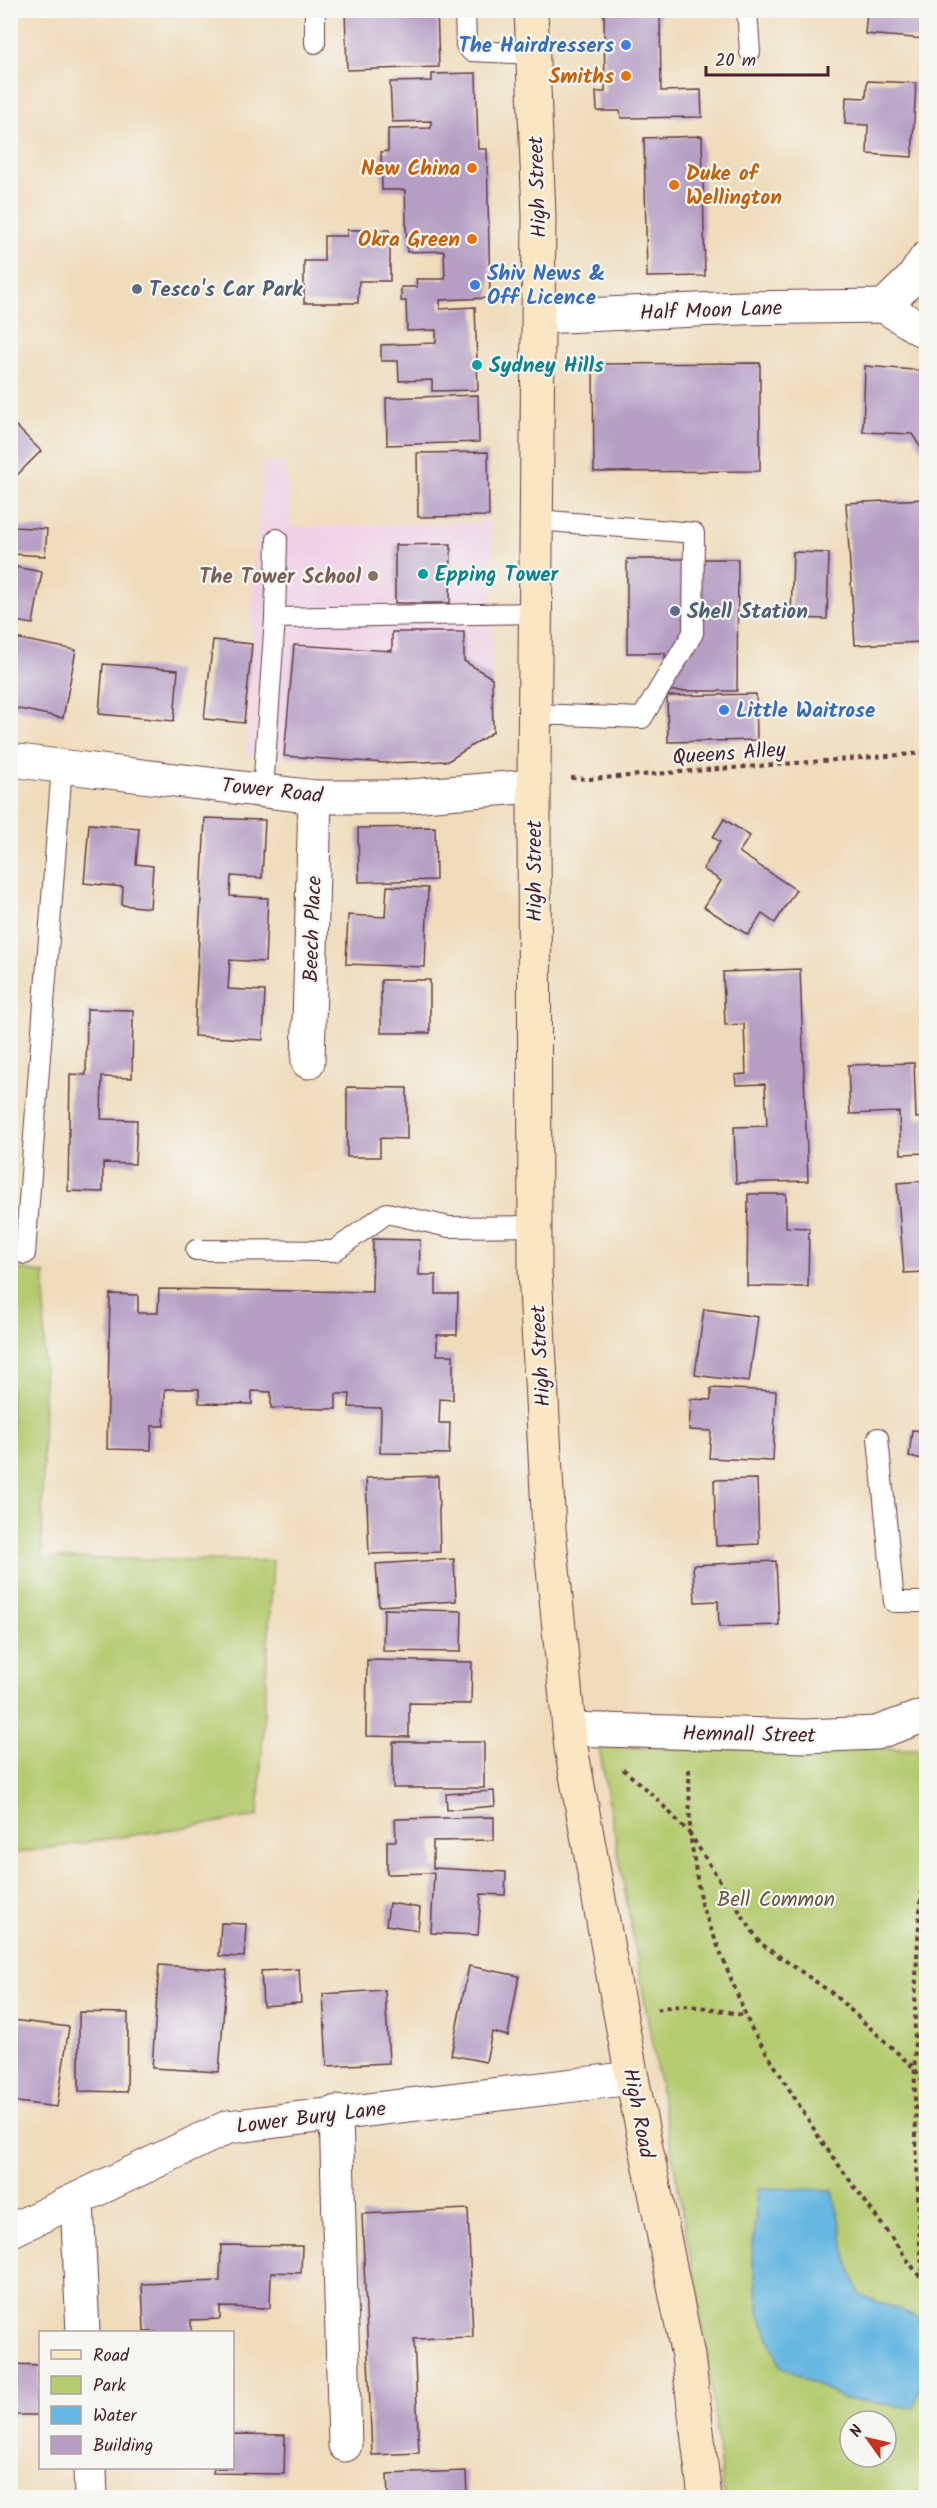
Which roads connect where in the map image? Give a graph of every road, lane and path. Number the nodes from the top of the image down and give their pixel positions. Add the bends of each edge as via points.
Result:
1 (315, 10) edge
2 (465, 10) edge
3 (531, 10) edge
4 (747, 10) edge
5 (315, 44) dead end
6 (750, 52) dead end
7 (533, 54) junction
8 (927, 258) edge
9 (884, 306) junction
10 (539, 317) junction
11 (927, 329) edge
12 (537, 520) junction
13 (277, 539) dead end
14 (536, 613) junction
15 (275, 618) junction
16 (535, 714) junction
17 (927, 753) edge
18 (10, 760) edge
19 (62, 766) junction
20 (534, 780) junction
21 (263, 790) junction
22 (315, 797) junction
23 (308, 1062) dead end
24 (535, 1226) junction
25 (196, 1250) dead end
26 (25, 1254) dead end
27 (878, 1438) dead end
28 (927, 1602) edge
29 (927, 1715) edge
30 (689, 1733) junction
31 (570, 1739) junction
32 (690, 1834) junction
33 (927, 1854) edge
34 (746, 2016) junction
35 (622, 2023) junction
36 (914, 2068) junction
37 (632, 2078) junction
38 (927, 2086) edge
39 (336, 2112) junction
40 (77, 2200) junction
41 (10, 2231) edge
42 (925, 2284) junction
43 (927, 2292) edge
44 (83, 2331) edge
45 (345, 2445) dead end
46 (90, 2469) edge
47 (91, 2498) edge
48 (705, 2498) edge

1 - 5 lane
2 - 7 lane via 466,45 471,51
3 - 7 main road, High Street
4 - 6 lane
7 - 10 main road, High Street
8 - 9 street
9 - 10 street, Half Moon Lane
9 - 11 street via 920,329
10 - 12 main road, High Street
12 - 14 main road, High Street
12 - 16 lane via 694,532 693,633 642,718
13 - 15 lane
14 - 15 lane
14 - 16 main road, High Street
15 - 21 lane
16 - 20 main road, High Street
17 - 20 path, Queens Alley via 583,780
18 - 19 street, Tower Road
19 - 21 street, Tower Road
19 - 26 lane
20 - 22 street, Tower Road via 397,797
20 - 24 main road, High Street
21 - 22 street, Tower Road
22 - 23 street, Beech Place
24 - 25 lane via 449,1227 387,1213 334,1251
24 - 31 main road, High Street via 549,1529
27 - 28 lane via 894,1602
29 - 30 street, Hemnall Street via 876,1732 806,1736
30 - 31 street, Hemnall Street
30 - 32 path
31 - 32 path via 599,1747
31 - 35 main road, High Road
32 - 34 path via 701,1904
32 - 36 path via 760,1943 832,1992
33 - 36 path via 914,1991
34 - 35 path via 669,2006
34 - 42 path via 822,2142
35 - 37 main road, High Road
36 - 38 path
36 - 42 path
37 - 39 street, Lower Bury Lane
37 - 48 main road, High Road via 688,2356
39 - 40 street, Lower Bury Lane via 228,2127
39 - 45 street
40 - 41 street, Lower Bury Lane
40 - 44 street
42 - 43 path
46 - 47 street

